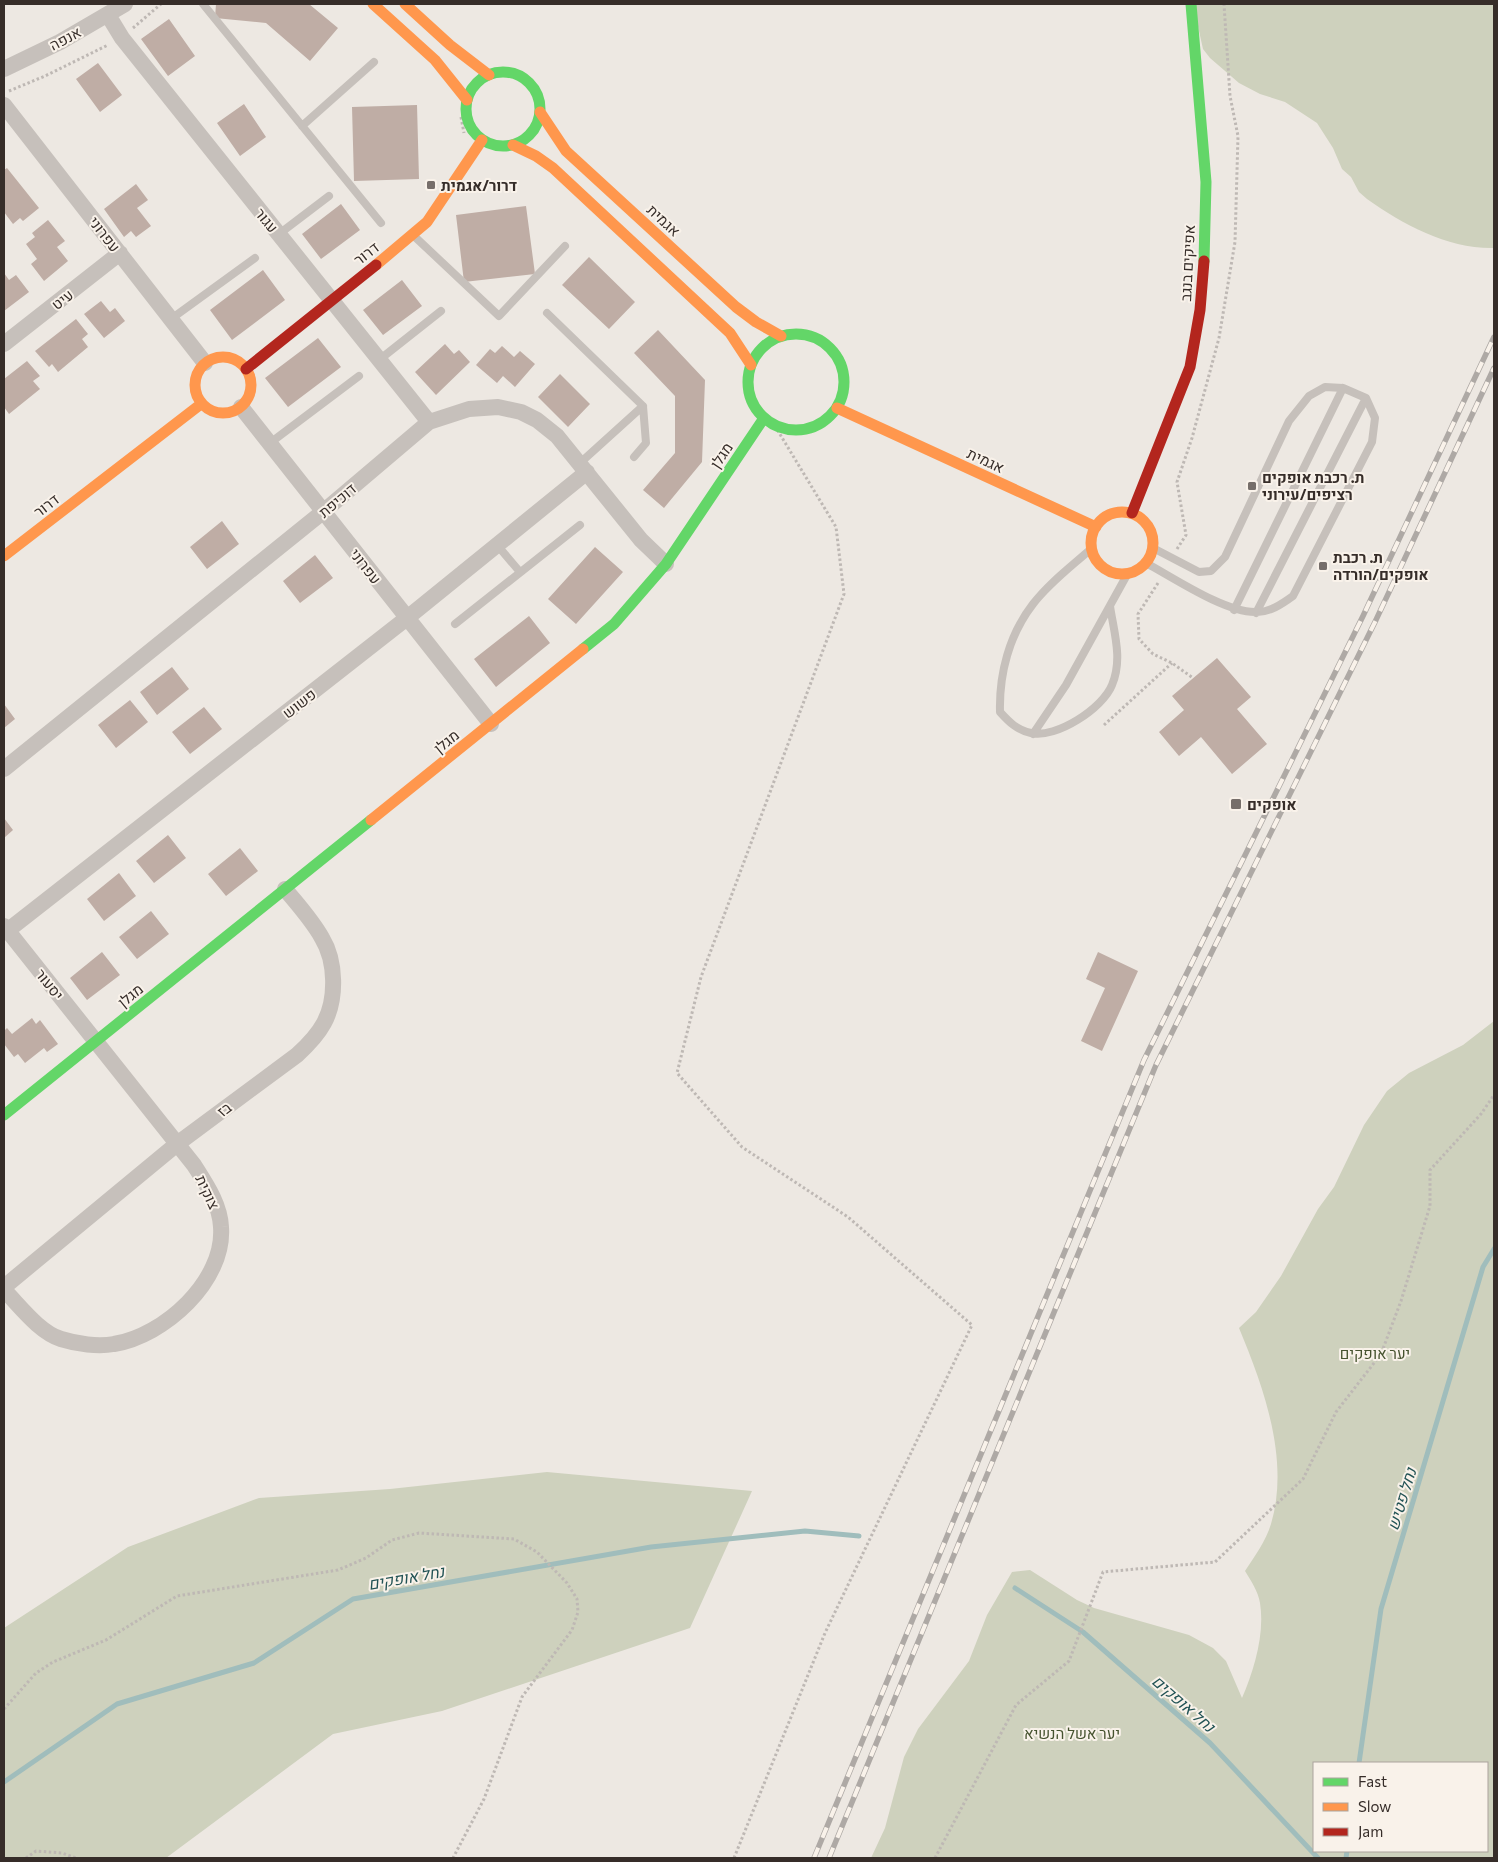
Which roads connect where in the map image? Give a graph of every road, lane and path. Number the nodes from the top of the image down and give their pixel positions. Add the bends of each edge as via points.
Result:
1 (125, 4) edge
2 (161, 4) edge
3 (203, 4) edge
4 (373, 4) edge
5 (405, 4) edge
6 (1191, 4) edge
7 (108, 15) junction
8 (122, 38) junction
9 (374, 62) dead end
10 (4, 69) edge
11 (489, 75) junction
12 (4, 93) edge
13 (467, 100) junction
14 (4, 105) edge
15 (540, 112) junction
16 (302, 126) junction
17 (482, 140) junction
18 (513, 145) junction
19 (329, 196) dead end
20 (381, 223) dead end
21 (279, 234) junction
22 (413, 235) junction
23 (565, 246) dead end
24 (120, 253) junction
25 (255, 258) dead end
26 (331, 300) junction
27 (441, 312) dead end
28 (547, 313) dead end
29 (171, 319) junction
30 (781, 336) junction
31 (4, 344) edge
32 (379, 360) junction
33 (205, 363) junction
34 (751, 364) junction
35 (246, 368) junction
36 (360, 376) dead end
37 (1343, 388) junction
38 (1366, 398) junction
39 (201, 404) junction
40 (643, 406) junction
41 (241, 407) junction
42 (837, 408) junction
43 (764, 418) junction
44 (429, 422) junction
45 (775, 426) junction
46 (270, 443) junction
47 (634, 457) dead end
48 (584, 468) junction
49 (324, 511) junction
50 (1132, 513) junction
51 (580, 525) dead end
52 (1096, 527) junction
53 (497, 545) junction
54 (1092, 548) junction
55 (1153, 548) junction
56 (4, 556) edge
57 (1146, 562) junction
58 (666, 564) junction
59 (520, 572) junction
60 (1128, 573) junction
61 (1165, 573) junction
62 (1110, 606) junction
63 (1234, 610) junction
64 (1256, 613) junction
65 (408, 618) junction
66 (455, 624) dead end
67 (1172, 663) junction
68 (1194, 678) dead end
69 (491, 724) junction
70 (1104, 725) dead end
71 (1033, 734) junction
72 (4, 769) edge
73 (285, 889) junction
74 (5, 929) edge
75 (97, 1041) junction
76 (1494, 1095) edge
77 (4, 1115) edge
78 (177, 1144) junction
79 (4, 1288) edge
80 (4, 1709) edge
81 (26, 1858) edge
82 (76, 1858) edge
83 (453, 1858) edge
84 (734, 1858) edge
85 (935, 1858) edge

1 - 7 street, אנפה
2 - 8 path
3 - 16 lane
4 - 13 street via 436,60
5 - 11 street
6 - 50 street, אפיקים בנגב via 1206,182 1200,310 1190,367
7 - 8 street, עגור
7 - 10 street, אנפה
8 - 12 path
8 - 21 street, עגור
9 - 16 lane
11 - 13 street via 480,80
11 - 15 street via 510,73 528,82 535,91
13 - 17 street via 468,122
14 - 24 street, עפרוני
15 - 18 street via 539,121 529,136
15 - 30 street, אגמית via 566,151 736,307
16 - 20 lane
17 - 18 street via 497,146
17 - 22 street, דרור via 427,222
18 - 34 street via 553,168 730,333
19 - 21 lane
21 - 26 street, עגור
22 - 23 lane via 499,316
22 - 26 street, דרור
24 - 29 street, עפרוני
24 - 31 street, עיט
25 - 29 lane
26 - 32 street, עגור
26 - 35 street, דרור
27 - 32 lane
28 - 40 lane
29 - 33 street, עפרוני
30 - 34 street via 763,347
30 - 42 street via 807,335 819,339 831,349 840,362 844,377 843,393
32 - 44 street, עגור
33 - 35 street via 222,357 231,358
33 - 39 street via 196,375 195,383
34 - 43 street via 749,393 754,407
35 - 41 street via 250,376 250,393
36 - 46 lane
37 - 38 lane
37 - 55 lane via 1325,388 1309,396 1289,421 1224,557 1211,571 1199,572
37 - 63 lane
38 - 64 lane
38 - 64 lane via 1374,418 1368,450 1293,596 1280,606
39 - 41 street via 216,413 234,412
39 - 56 street, דרור
40 - 47 lane via 646,444
40 - 48 lane
41 - 46 street, עפרוני
42 - 45 street via 817,426 789,430
42 - 52 street, אגמית
43 - 45 street
43 - 58 street, מגלן
44 - 48 street, דוכיפת via 469,409 498,407 521,412 538,420 557,436
44 - 49 street, דוכיפת
45 - 84 path via 836,527 844,594 700,977 677,1073 742,1147 848,1217 972,1325 825,1634
46 - 49 street, עפרוני
48 - 53 street, פשוש
48 - 58 street, דוכיפת via 641,540
49 - 65 street, עפרוני
49 - 72 street, דוכיפת
50 - 52 street via 1110,514
50 - 55 street via 1149,527
51 - 59 lane
52 - 54 street
53 - 59 lane
53 - 65 street, פשוש
54 - 60 street via 1096,558 1107,569
54 - 71 lane via 1032,604 1004,663 1000,712 1013,726
55 - 57 street
57 - 60 street via 1138,570
57 - 61 lane
58 - 69 street, מגלן via 614,624
59 - 66 lane
60 - 62 lane
61 - 63 lane
61 - 67 path via 1138,614 1139,639 1153,654
62 - 71 lane via 1066,685
62 - 71 lane via 1119,659 1112,686 1091,710 1063,728
63 - 64 lane
65 - 69 street, עפרוני
65 - 74 street, פשוש
67 - 68 path
67 - 70 path
69 - 73 street, מגלן
73 - 75 street, מגלן
73 - 78 street, בז via 323,939 331,963 333,986 325,1022 314,1039 297,1055
74 - 75 street, יסעור
75 - 77 street
75 - 78 street, צוקית
76 - 85 path via 1430,1170 1430,1206 1381,1354 1336,1412 1304,1479 1215,1562 1103,1572 1069,1661 1016,1705
78 - 79 street, בז
78 - 79 street, צוקית via 211,1191 221,1227 215,1264 200,1292 148,1333 113,1345 90,1345 60,1339 41,1326
80 - 83 path via 36,1673 52,1662 106,1640 177,1596 338,1570 366,1558 392,1540 419,1533 514,1539 538,1552 566,1583 577,1599 578,1612 572,1630 522,1697 484,1799
81 - 82 path via 36,1851 62,1853

